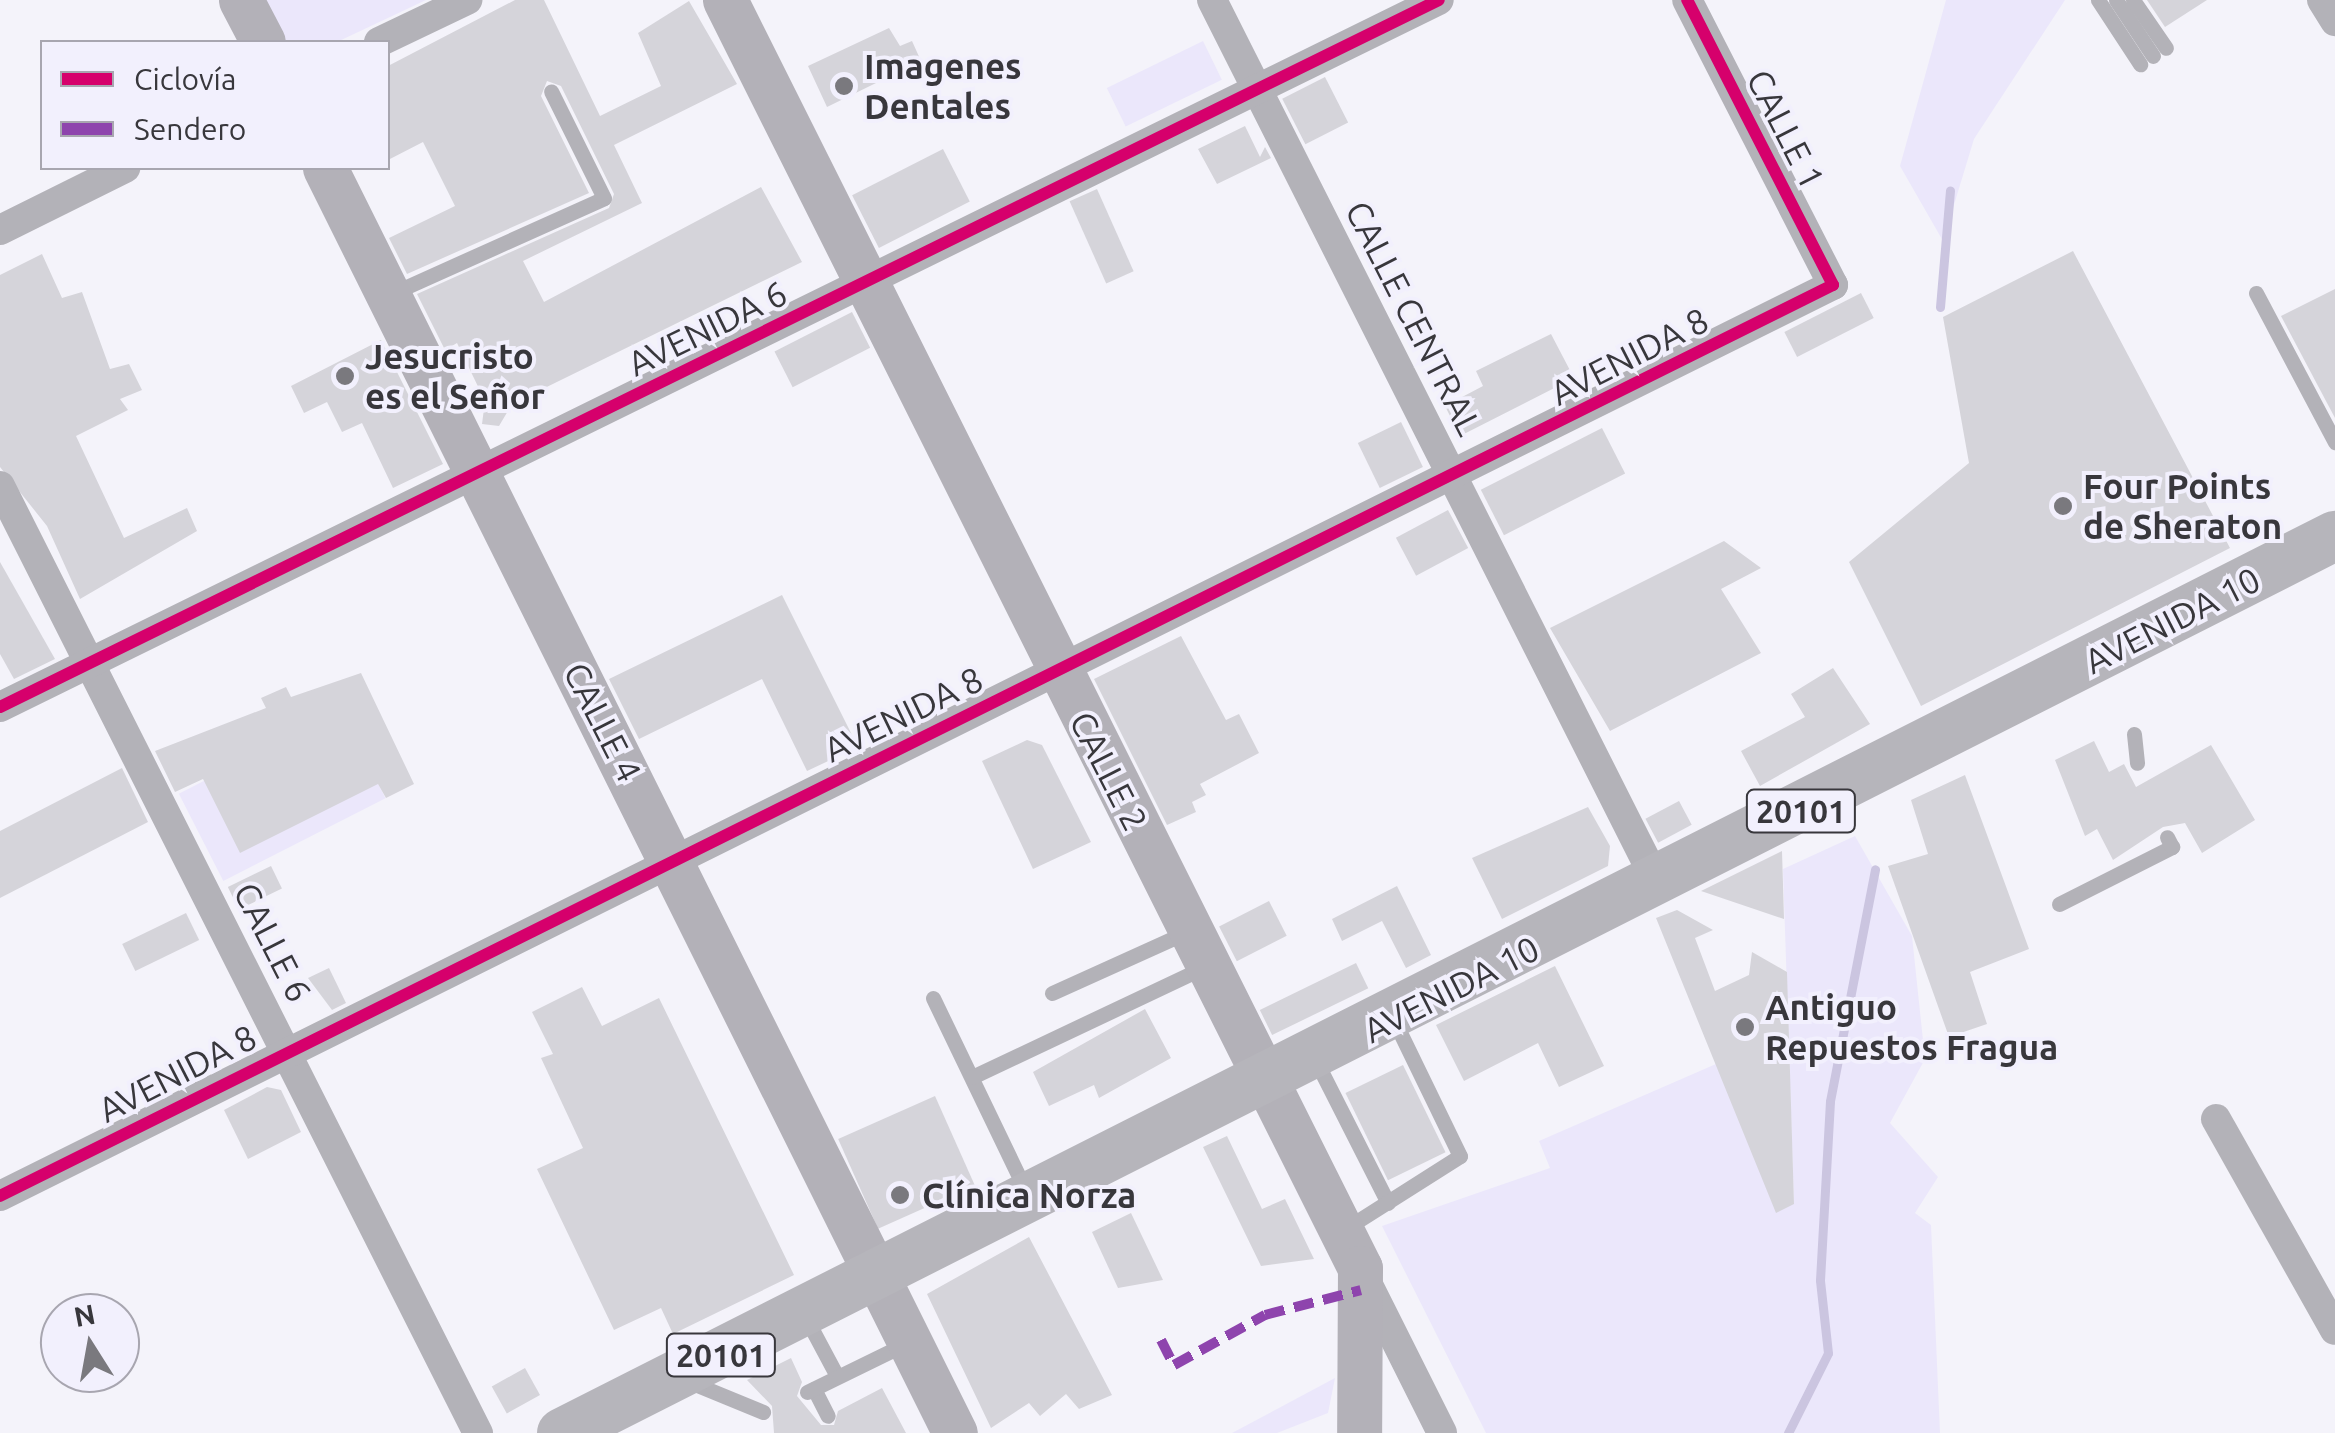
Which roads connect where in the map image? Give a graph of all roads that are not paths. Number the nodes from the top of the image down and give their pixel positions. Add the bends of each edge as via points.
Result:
1 (242, 0) edge
2 (467, 0) edge
3 (724, 0) edge
4 (1212, 0) edge
5 (1439, 0) edge
6 (1687, 0) edge
7 (2098, 0) edge
8 (2116, 0) edge
9 (2133, 0) edge
10 (2322, 0) edge
11 (2335, 20) edge
12 (262, 40) edge
13 (383, 40) edge
14 (2153, 56) junction
15 (1258, 90) junction
16 (551, 91) dead end
17 (121, 170) edge
18 (327, 170) edge
19 (0, 230) edge
20 (867, 284) junction
21 (1832, 286) joint
22 (2256, 293) dead end
23 (389, 295) junction
24 (2335, 442) edge
25 (478, 474) junction
26 (1453, 479) junction
27 (0, 486) edge
28 (2335, 536) edge
29 (90, 664) junction
30 (1059, 671) junction
31 (0, 707) edge
32 (2134, 734) dead end
33 (2137, 763) dead end
34 (2167, 837) dead end
35 (673, 862) junction
36 (1658, 884) junction
37 (2059, 904) dead end
38 (1199, 948) junction
39 (1052, 994) dead end
40 (934, 998) dead end
41 (1393, 1018) junction
42 (286, 1052) junction
43 (1314, 1058) junction
44 (972, 1078) junction
45 (1265, 1083) junction
46 (2216, 1118) dead end
47 (0, 1196) edge
48 (1032, 1202) junction
49 (1388, 1204) junction
50 (1350, 1249) junction
51 (880, 1276) junction
52 (804, 1314) junction
53 (2335, 1330) edge
54 (910, 1342) junction
55 (678, 1376) junction
56 (837, 1376) junction
57 (763, 1412) dead end
58 (828, 1416) dead end
59 (478, 1433) edge
60 (562, 1433) edge
61 (955, 1433) edge
62 (1359, 1433) edge
63 (1442, 1433) edge

1 - 12 street
2 - 13 street
3 - 20 street, CALLE 2
4 - 15 street, CALLE CENTRAL
5 - 15 street, AVENIDA 6
6 - 21 street, CALLE 1
7 - 14 lane
8 - 14 lane
9 - 14 lane
10 - 11 street
15 - 20 street, AVENIDA 6
15 - 26 street, CALLE CENTRAL
16 - 23 lane via 604,198
17 - 19 street
18 - 23 street, CALLE 4
20 - 25 street, AVENIDA 6
20 - 30 street, CALLE 2
21 - 26 street, AVENIDA 8
22 - 24 lane
23 - 25 street, CALLE 4
25 - 29 street, AVENIDA 6
25 - 35 street, CALLE 4
26 - 30 street, AVENIDA 8
26 - 36 street, CALLE CENTRAL
27 - 29 street, CALLE 6
28 - 36 main road, AVENIDA 10 / 20101
29 - 31 street, AVENIDA 6
29 - 42 street, CALLE 6
30 - 35 street, AVENIDA 8
30 - 38 street, CALLE 2
32 - 33 lane
34 - 37 lane via 2172,847
35 - 42 street, AVENIDA 8
35 - 51 street, CALLE 4
36 - 41 main road, AVENIDA 10 / 20101
38 - 39 lane
38 - 44 lane
38 - 45 street, CALLE 2
40 - 44 lane
41 - 43 main road, AVENIDA 10 / 20101
41 - 49 lane via 1460,1156
42 - 47 street, AVENIDA 8
42 - 59 street, CALLE 6
43 - 45 main road, AVENIDA 10 / 20101
43 - 49 lane
44 - 48 lane
45 - 48 main road, AVENIDA 10 / 20101
45 - 50 street, CALLE 2
46 - 53 street via 2298,1237
48 - 51 main road, AVENIDA 10 / 20101
49 - 50 lane
50 - 62 street
50 - 63 street, CALLE 2
51 - 52 main road, AVENIDA 10 / 20101
51 - 54 street, CALLE 4
52 - 55 main road, AVENIDA 10 / 20101
52 - 56 lane
54 - 56 lane
54 - 61 street, CALLE 4
55 - 57 lane
55 - 60 main road, AVENIDA 10 / 20101
56 - 58 lane via 811,1390

